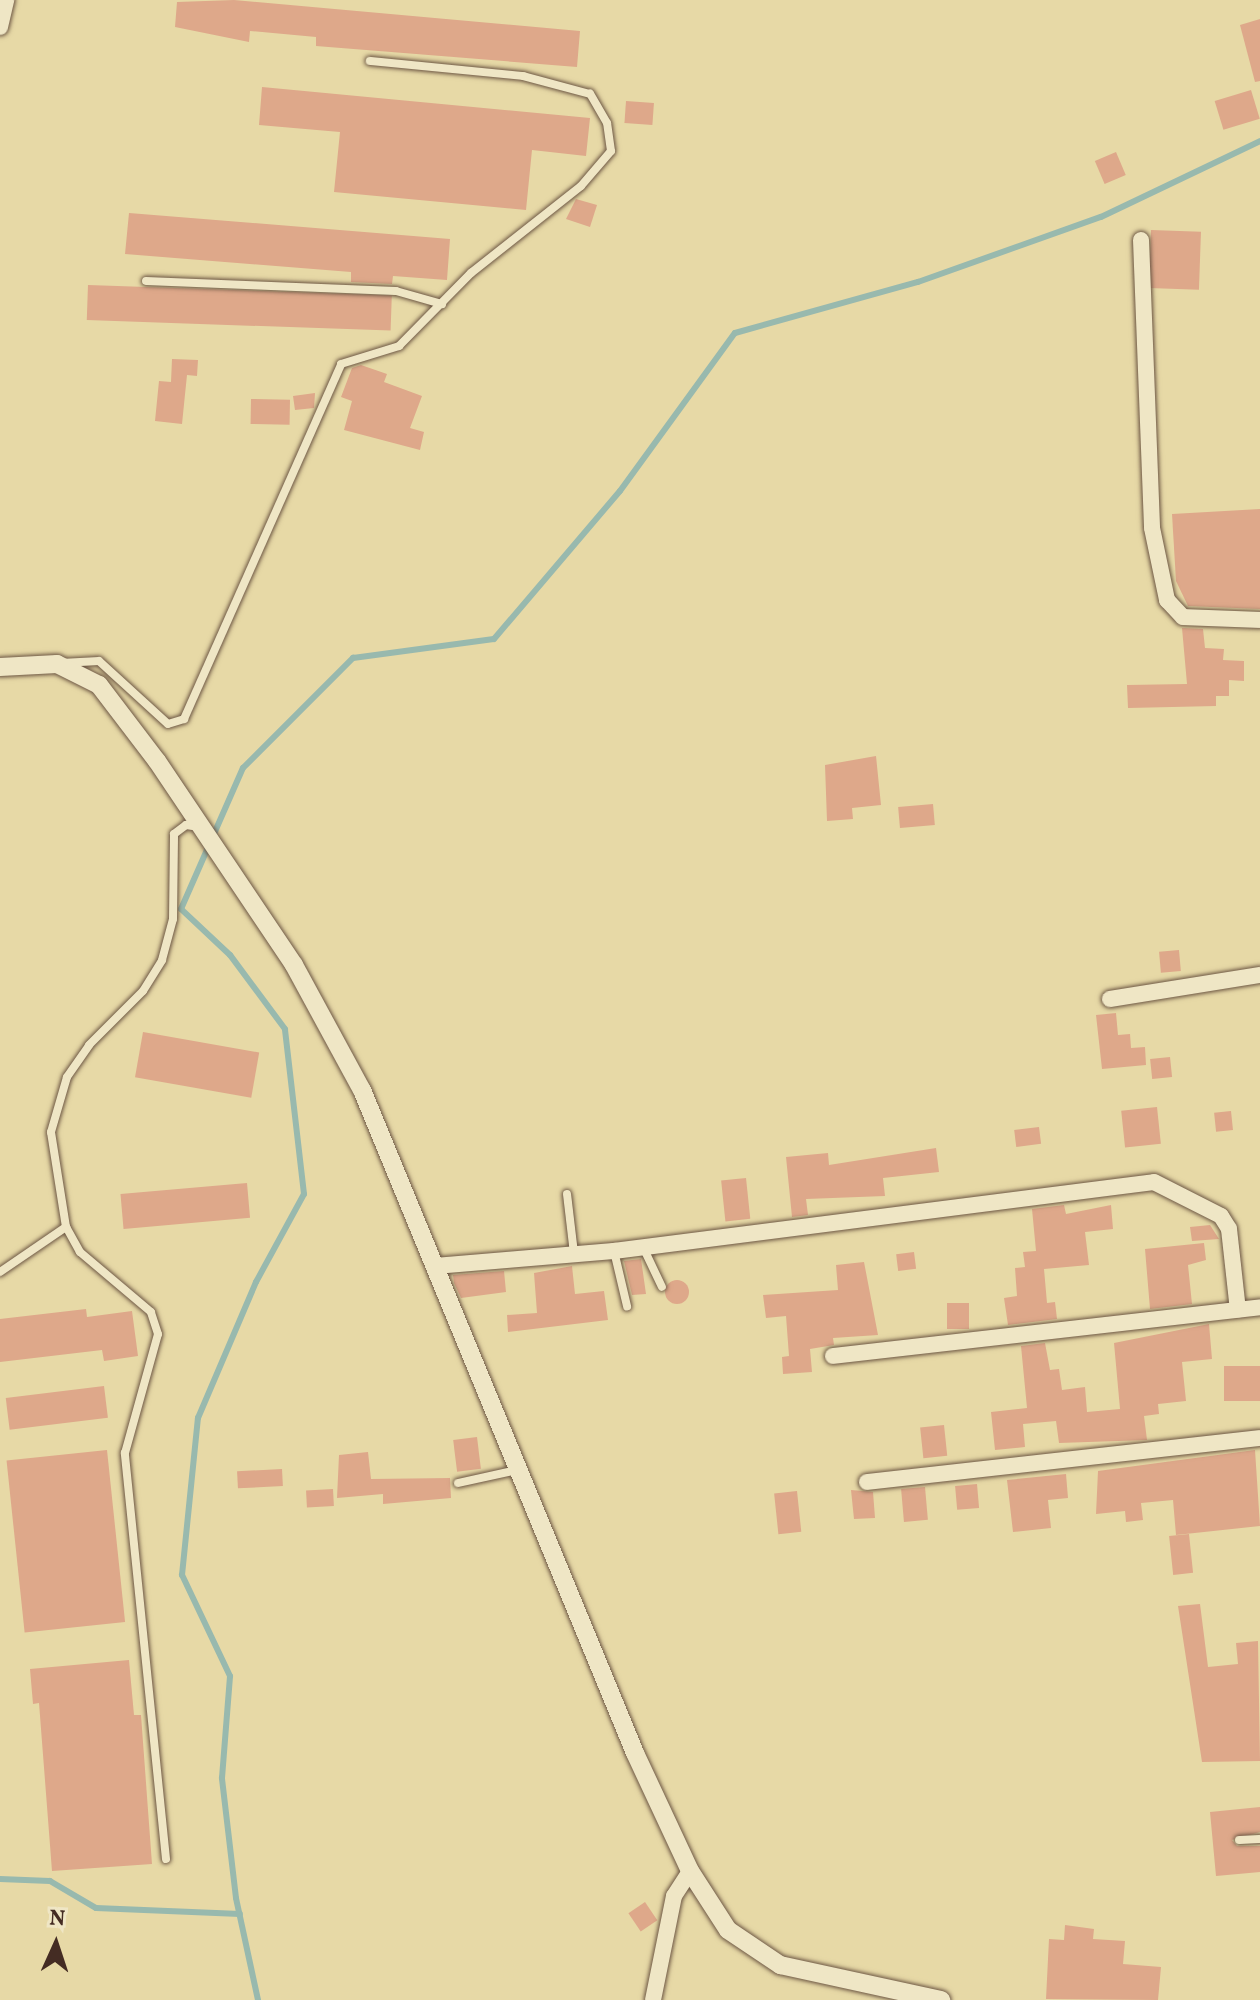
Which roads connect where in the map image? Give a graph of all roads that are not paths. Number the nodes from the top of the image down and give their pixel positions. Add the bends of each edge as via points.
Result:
1 (6, 0) edge
2 (0, 27) edge
3 (370, 61) dead end
4 (1141, 240) dead end
5 (146, 281) dead end
6 (442, 304) junction
7 (1260, 620) edge
8 (57, 664) junction
9 (0, 667) edge
10 (202, 831) junction
11 (1260, 975) edge
12 (1110, 999) dead end
13 (567, 1194) dead end
14 (66, 1227) junction
15 (643, 1247) junction
16 (614, 1251) junction
17 (574, 1255) junction
18 (434, 1266) junction
19 (0, 1272) edge
20 (662, 1287) dead end
21 (627, 1306) dead end
22 (1260, 1307) edge
23 (1238, 1310) junction
24 (833, 1356) dead end
25 (1260, 1438) edge
26 (517, 1470) junction
27 (867, 1482) dead end
28 (458, 1483) dead end
29 (1260, 1839) edge
30 (1239, 1840) dead end
31 (166, 1859) dead end
32 (690, 1871) junction
33 (653, 2000) edge
34 (941, 2000) edge

1 - 2 street
3 - 6 lane via 557,83 590,94 607,123 607,162
4 - 7 street via 1152,528 1167,600 1183,617
5 - 6 lane via 396,291
6 - 8 lane via 399,346 352,356 336,373 184,719 168,724 99,661 78,657
8 - 9 street
8 - 10 street via 99,685
10 - 14 lane via 186,825 174,834 173,919 162,960 143,991 89,1045 56,1104 53,1165
10 - 18 street via 244,887 362,1090
11 - 12 street
13 - 17 lane
14 - 19 lane
14 - 31 lane via 80,1252 151,1312 158,1334 125,1453
15 - 16 street
15 - 20 lane
15 - 23 street via 1154,1182 1221,1216 1229,1229
16 - 17 street
16 - 21 lane
17 - 18 street
18 - 26 street
22 - 23 street
23 - 24 street
25 - 27 street
26 - 28 lane
26 - 32 street
29 - 30 lane
32 - 33 street via 674,1896
32 - 34 street via 728,1930 780,1965

